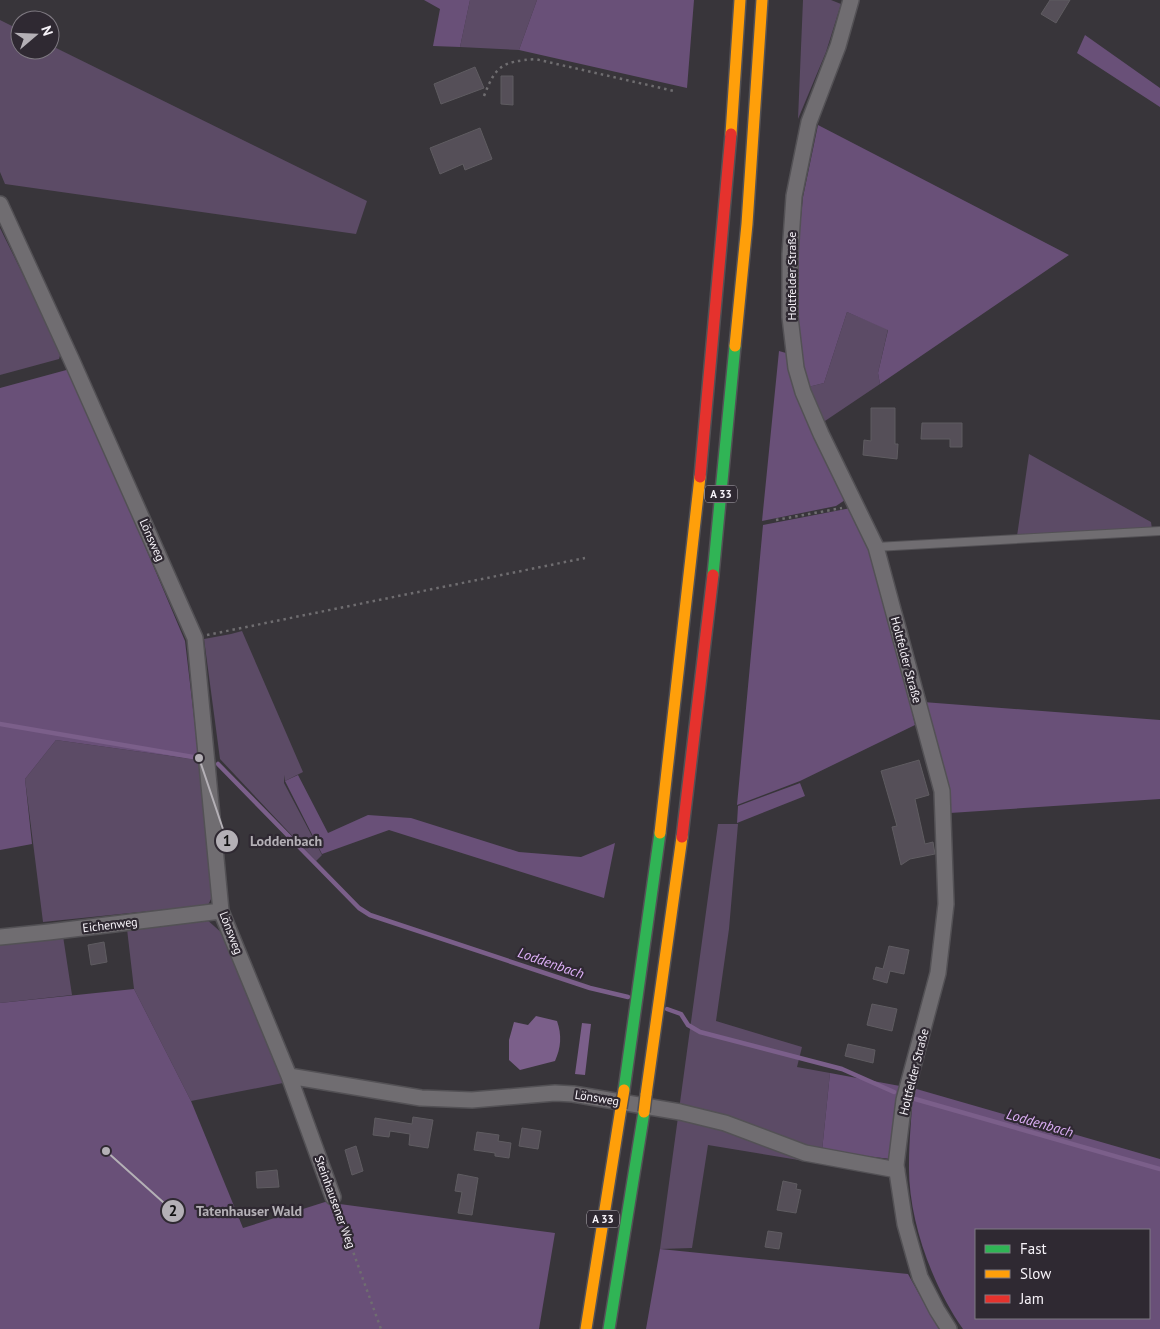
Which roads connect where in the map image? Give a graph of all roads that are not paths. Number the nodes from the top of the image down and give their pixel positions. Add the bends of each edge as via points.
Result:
1 (740, 0) edge
2 (762, 0) edge
3 (851, 0) edge
4 (0, 204) edge
5 (1160, 531) edge
6 (876, 547) junction
7 (221, 911) junction
8 (0, 937) edge
9 (289, 1076) junction
10 (897, 1170) junction
11 (333, 1197) road end
12 (586, 1329) edge
13 (608, 1329) edge
14 (950, 1329) edge

1 - 12 highway, A 33, bridge via 725,217 691,576 635,1017
2 - 13 highway, A 33, bridge via 747,224 712,590 662,987
3 - 6 street, Holtfelder Straße via 838,46 809,122 794,196 790,317 796,368 803,392
4 - 7 street, Lönsweg via 195,638
5 - 6 lane
6 - 10 street, Holtfelder Straße via 942,791 946,904 938,973 904,1100
7 - 8 street, Eichenweg
7 - 9 street, Lönsweg
9 - 10 street, Lönsweg via 421,1098 472,1100 573,1094 680,1112 725,1123 805,1154
9 - 11 street, Steinhausener Weg
10 - 14 street, Holtfelder Straße via 905,1224 920,1277

